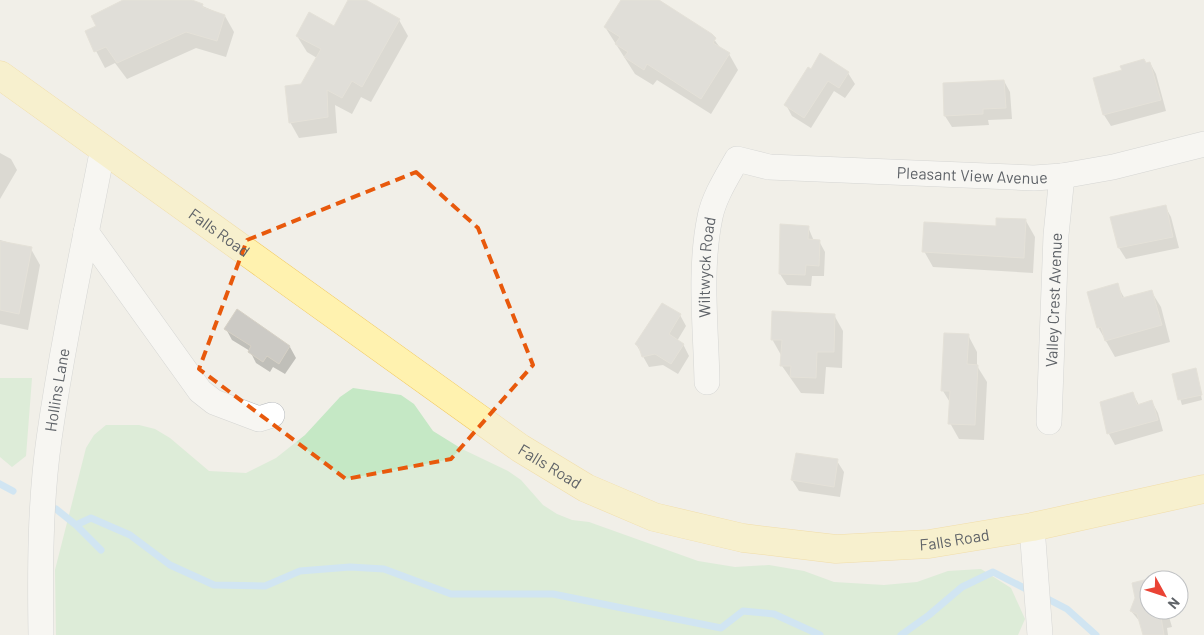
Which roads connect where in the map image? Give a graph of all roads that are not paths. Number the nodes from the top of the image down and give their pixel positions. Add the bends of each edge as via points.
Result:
1 (0, 75) edge
2 (1204, 144) edge
3 (103, 148) junction
4 (737, 159) joint
5 (1062, 176) junction
6 (86, 232) junction
7 (707, 382) dead end
8 (272, 415) dead end
9 (1049, 422) dead end
10 (1204, 489) edge
11 (1032, 527) junction
12 (42, 635) edge
13 (1040, 635) edge

1 - 3 main road, Falls Road
2 - 5 street, Pleasant View Avenue
3 - 6 street, Hollins Lane
3 - 11 main road, Falls Road via 491,429 556,471 617,503 654,517 743,538 836,549 929,544
4 - 5 street, Pleasant View Avenue via 769,167 1034,178
4 - 7 street, Wiltwyck Road via 710,217 705,258
5 - 9 street, Valley Crest Avenue via 1056,235
6 - 8 street via 200,391 214,402 259,419
6 - 12 street, Hollins Lane via 48,449 41,536
10 - 11 main road, Falls Road
11 - 13 street

